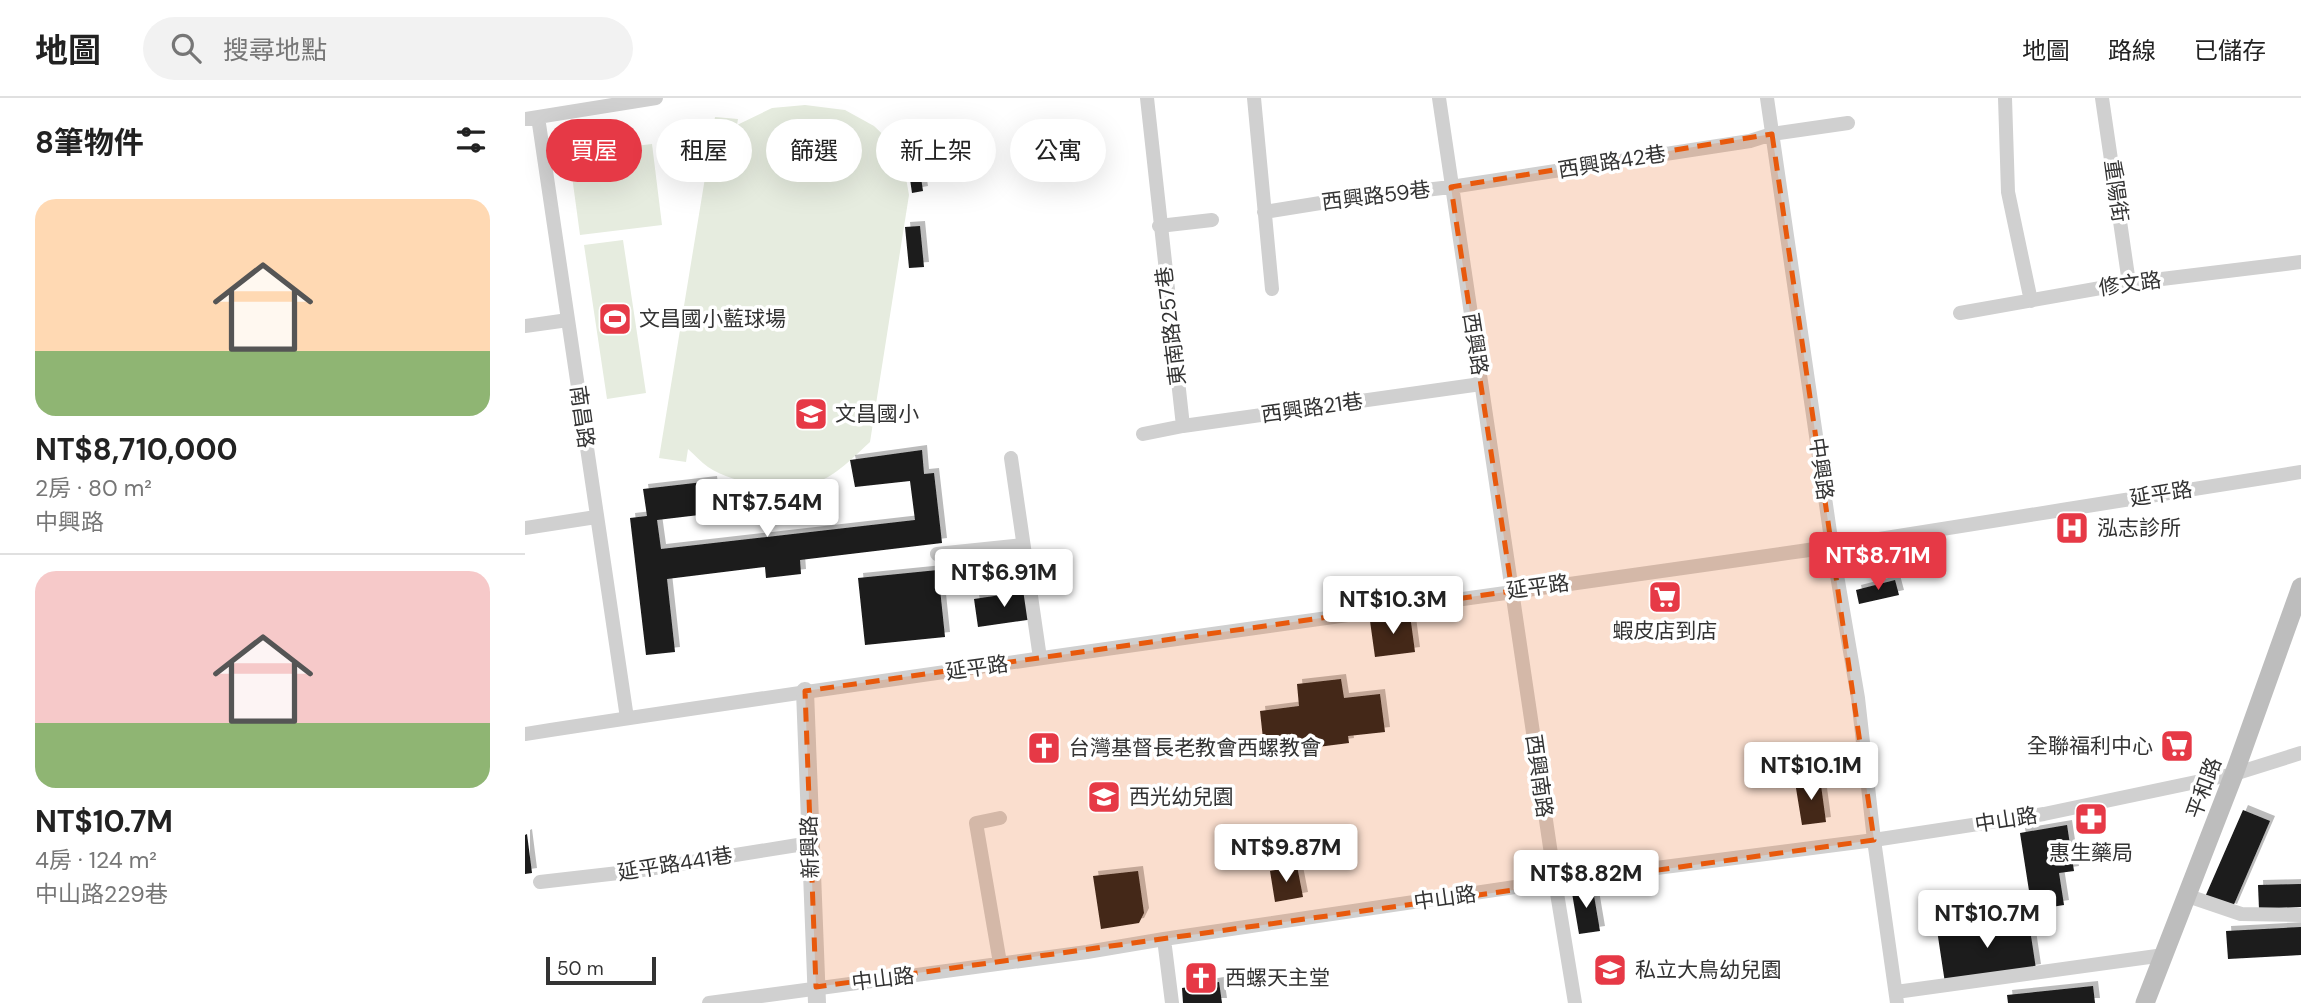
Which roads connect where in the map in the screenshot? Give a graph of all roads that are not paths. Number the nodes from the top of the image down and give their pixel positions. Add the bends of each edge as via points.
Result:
1 (656, 98) edge
2 (1147, 98) edge
3 (1254, 98) edge
4 (1439, 98) edge
5 (1767, 98) edge
6 (2005, 98) edge
7 (2102, 98) edge
8 (531, 118) edge
9 (1848, 123) dead end
10 (1772, 134) junction
11 (1451, 187) junction
12 (1264, 212) junction
13 (1212, 220) dead end
14 (1159, 226) junction
15 (2301, 262) edge
16 (2129, 283) junction
17 (1272, 289) dead end
18 (2031, 301) junction
19 (1960, 313) dead end
20 (568, 320) junction
21 (525, 327) edge
22 (1481, 384) junction
23 (1183, 426) junction
24 (1143, 434) dead end
25 (1011, 458) dead end
26 (2301, 472) edge
27 (596, 517) junction
28 (525, 528) edge
29 (1023, 545) junction
30 (1832, 546) junction
31 (937, 554) dead end
32 (2301, 587) edge
33 (1512, 591) junction
34 (1040, 658) junction
35 (805, 691) junction
36 (627, 718) junction
37 (525, 734) edge
38 (2301, 753) edge
39 (2234, 774) junction
40 (1000, 818) dead end
41 (1874, 840) junction
42 (810, 843) junction
43 (1555, 881) junction
44 (540, 882) dead end
45 (2188, 897) junction
46 (2301, 915) edge
47 (1164, 939) junction
48 (2164, 956) junction
49 (1000, 963) junction
50 (817, 995) edge
51 (1897, 998) edge
52 (709, 1003) edge
53 (1172, 1003) edge
54 (1575, 1003) edge
55 (2145, 1003) edge

1 - 8 street
2 - 14 street, 東南路257巷
3 - 12 street
4 - 11 street, 西興路
5 - 10 street, 中興路
6 - 18 street via 2008,192
7 - 16 street, 重陽街
8 - 20 street, 南昌路
9 - 10 street, 西興路42巷
10 - 11 street, 西興路42巷
10 - 30 street, 中興路
11 - 12 street, 西興路59巷
11 - 22 street, 西興路
12 - 17 street
13 - 14 street
14 - 23 street, 東南路257巷
15 - 16 street, 修文路
16 - 18 street, 修文路
18 - 19 street, 修文路
20 - 21 street
20 - 27 street, 南昌路
22 - 23 street, 西興路21巷
22 - 33 street, 西興路
23 - 24 street, 西興路21巷
25 - 29 street
26 - 30 street, 延平路
27 - 28 street
27 - 36 street, 南昌路
29 - 31 street
29 - 34 street
30 - 33 street, 延平路
30 - 41 street, 中興路 via 1858,698
32 - 39 main road, 平和路
33 - 34 street, 延平路
33 - 43 street, 西興南路
34 - 35 street, 延平路
35 - 36 street, 延平路
35 - 42 street, 新興路
36 - 37 street, 延平路
38 - 39 street, 中山路
39 - 41 street, 中山路 via 2044,814
39 - 45 main road, 平和路
40 - 49 street via 976,823
41 - 43 street, 中山路
41 - 51 street, 中興路
42 - 44 street, 延平路441巷
42 - 50 street, 新興路
43 - 47 street, 中山路
43 - 54 street, 西興南路
45 - 46 street via 2241,914
45 - 48 main road, 平和路
47 - 49 street, 中山路
47 - 53 street
48 - 51 street
48 - 55 main road, 平和路
49 - 50 street, 中山路
50 - 52 street, 中山路

